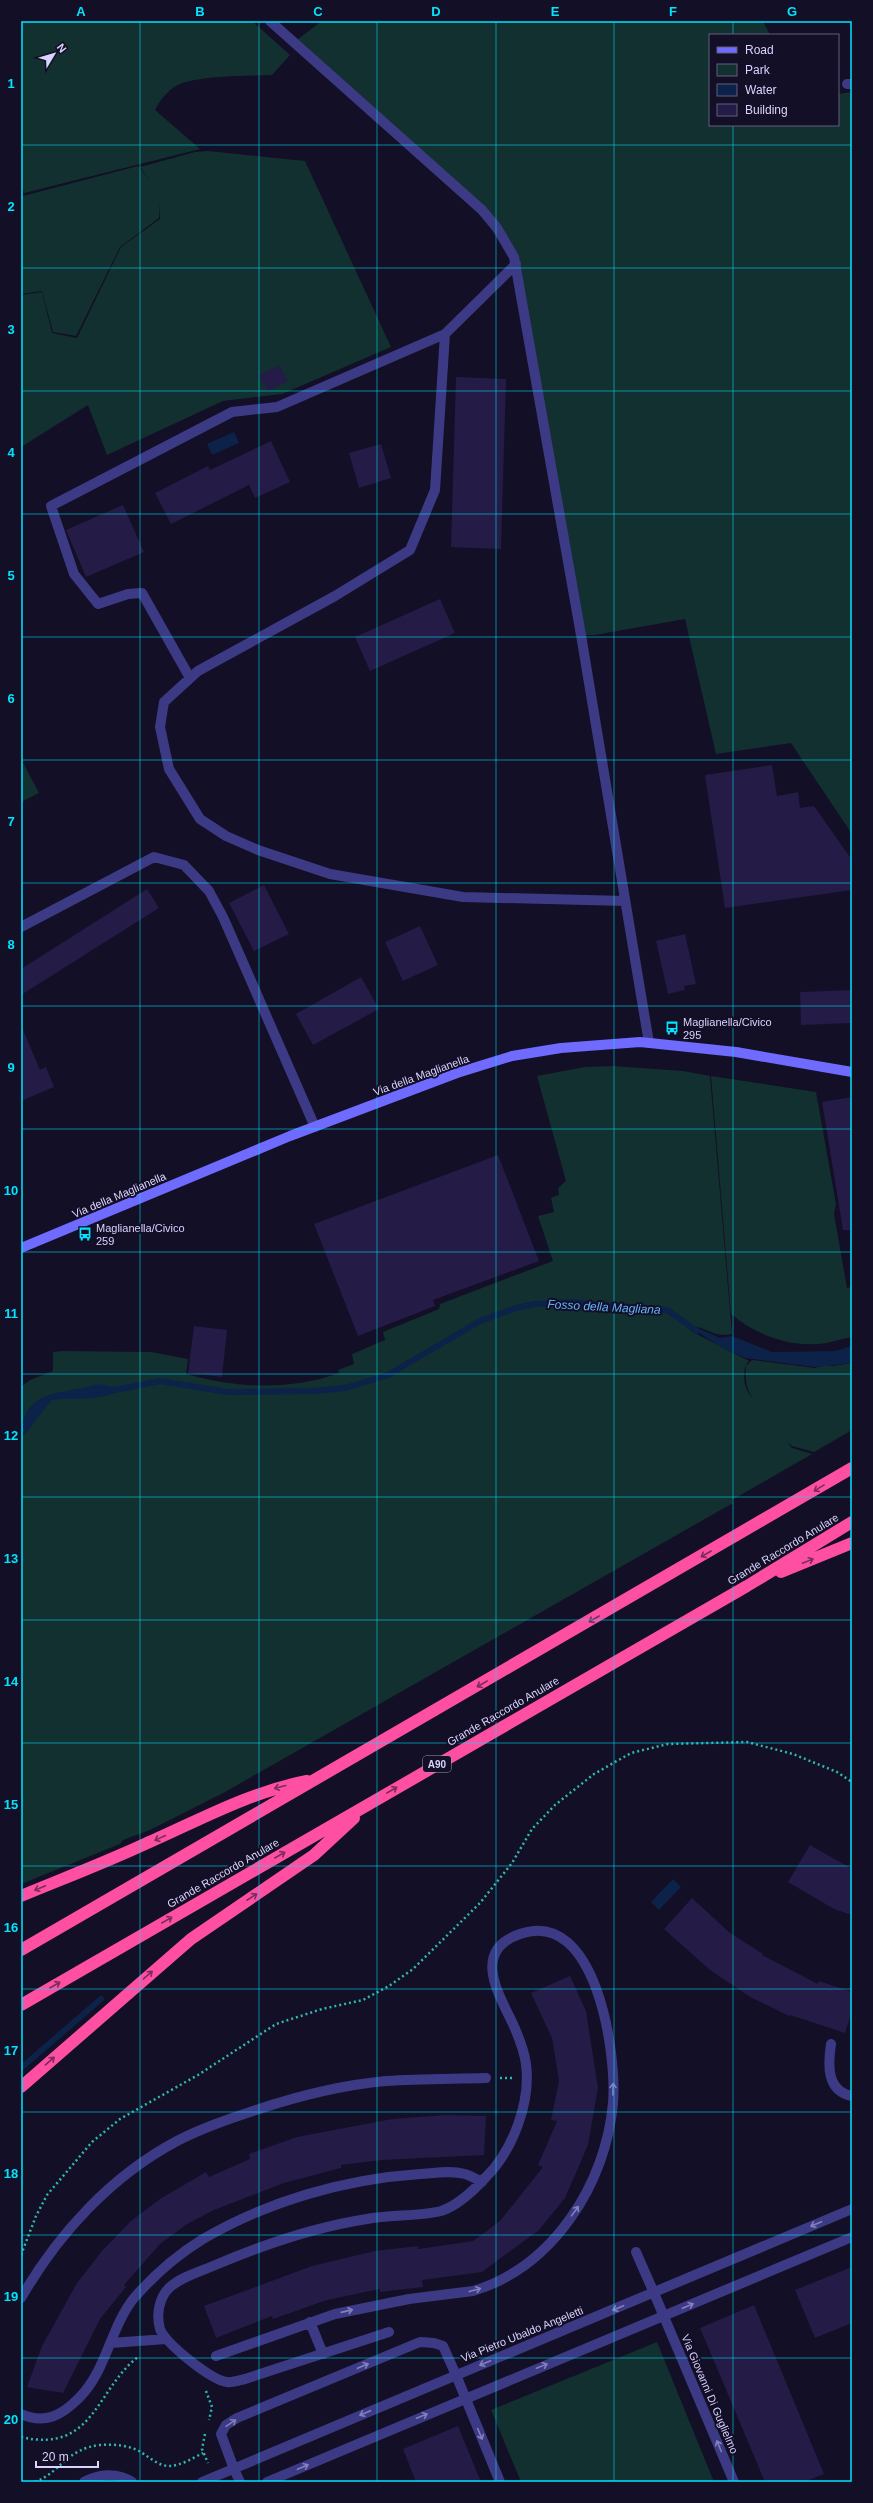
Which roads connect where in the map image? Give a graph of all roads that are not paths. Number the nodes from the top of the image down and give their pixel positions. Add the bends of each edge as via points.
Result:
1 (270, 21) edge
2 (516, 264) junction
3 (445, 334) junction
4 (190, 678) junction
5 (625, 901) junction
6 (21, 927) edge
7 (649, 1043) junction
8 (852, 1072) edge
9 (315, 1127) junction
10 (21, 1248) edge
11 (852, 1468) edge
12 (852, 1522) edge
13 (852, 1543) edge
14 (746, 1586) junction
15 (318, 1779) junction
16 (369, 1804) junction
17 (21, 1896) edge
18 (21, 1950) edge
19 (21, 2005) edge
20 (831, 2044) dead end
21 (486, 2078) road end
22 (21, 2087) edge
23 (852, 2096) edge
24 (482, 2182) junction
25 (852, 2209) edge
26 (852, 2238) edge
27 (636, 2252) dead end
28 (654, 2293) junction
29 (21, 2298) edge
30 (664, 2316) junction
31 (310, 2322) junction
32 (389, 2332) dead end
33 (166, 2339) junction
34 (111, 2343) junction
35 (323, 2354) junction
36 (216, 2356) dead end
37 (456, 2375) junction
38 (466, 2398) junction
39 (21, 2414) edge
40 (234, 2469) junction
41 (132, 2481) edge
42 (84, 2482) edge
43 (202, 2482) edge
44 (240, 2482) edge
45 (267, 2482) edge
46 (500, 2482) edge
47 (734, 2482) edge

1 - 2 street via 482,210 506,241
2 - 3 street
2 - 5 street
3 - 4 street via 436,490 410,550 335,596 198,671
3 - 4 street via 277,407 232,412 51,506 74,574 98,604 128,594 142,593
4 - 5 street via 164,702 160,727 169,769 200,819 226,836 258,850 330,874 463,897
5 - 7 street
6 - 9 street via 154,857 184,865 209,891 223,917
7 - 8 main road, Via della Maglianella via 736,1052
7 - 9 main road, Via della Maglianella via 611,1043 512,1056 457,1073
9 - 10 main road, Via della Maglianella
11 -> 15 highway
12 - 14 highway, Grande Raccordo Anulare / A90
14 -> 13 highway
16 -> 14 highway, Grande Raccordo Anulare / A90
15 -> 17 highway via 278,1787 238,1801 145,1845
15 - 18 highway
19 -> 16 highway, Grande Raccordo Anulare / A90
22 -> 16 highway via 191,1939 314,1854
20 - 23 street via 828,2068 832,2081 842,2092
21 - 29 street via 385,2081 344,2087 299,2096 191,2134 154,2154 103,2195 65,2234
31 -> 24 street via 377,2305 486,2288 505,2278 544,2249 581,2203 598,2166 607,2136 613,2104 612,2052 600,2004 578,1953 555,1933 542,1930 515,1935 505,1942 492,1960 494,1984 519,2038 526,2061 527,2078 516,2127 506,2152
24 - 33 street via 442,2211 341,2224 269,2244 188,2277 167,2290 160,2301 159,2324
24 - 34 street via 464,2174 446,2172 393,2176 346,2184 258,2212 202,2240 149,2281 123,2313
25 -> 28 street, Via Pietro Ubaldo Angeletti
30 -> 26 street
27 - 28 street, Via Giovanni Di Guglielmo
28 - 30 street, Via Giovanni Di Guglielmo
28 -> 37 street, Via Pietro Ubaldo Angeletti
38 -> 30 street
47 -> 30 street, Via Giovanni Di Guglielmo
31 - 35 street
31 - 36 street
32 - 35 street
33 - 34 street
33 - 35 street via 204,2370 226,2382 245,2379
34 - 39 street via 92,2381 81,2396 63,2412 55,2417 37,2420
37 - 38 street
37 -> 40 street, Via Pietro Ubaldo Angeletti
40 -> 37 street via 221,2434 226,2425 244,2416 420,2342 434,2342 443,2346
45 -> 38 street
38 -> 46 street
40 - 43 street, Via Pietro Ubaldo Angeletti
40 - 44 street
41 - 42 street via 105,2475

